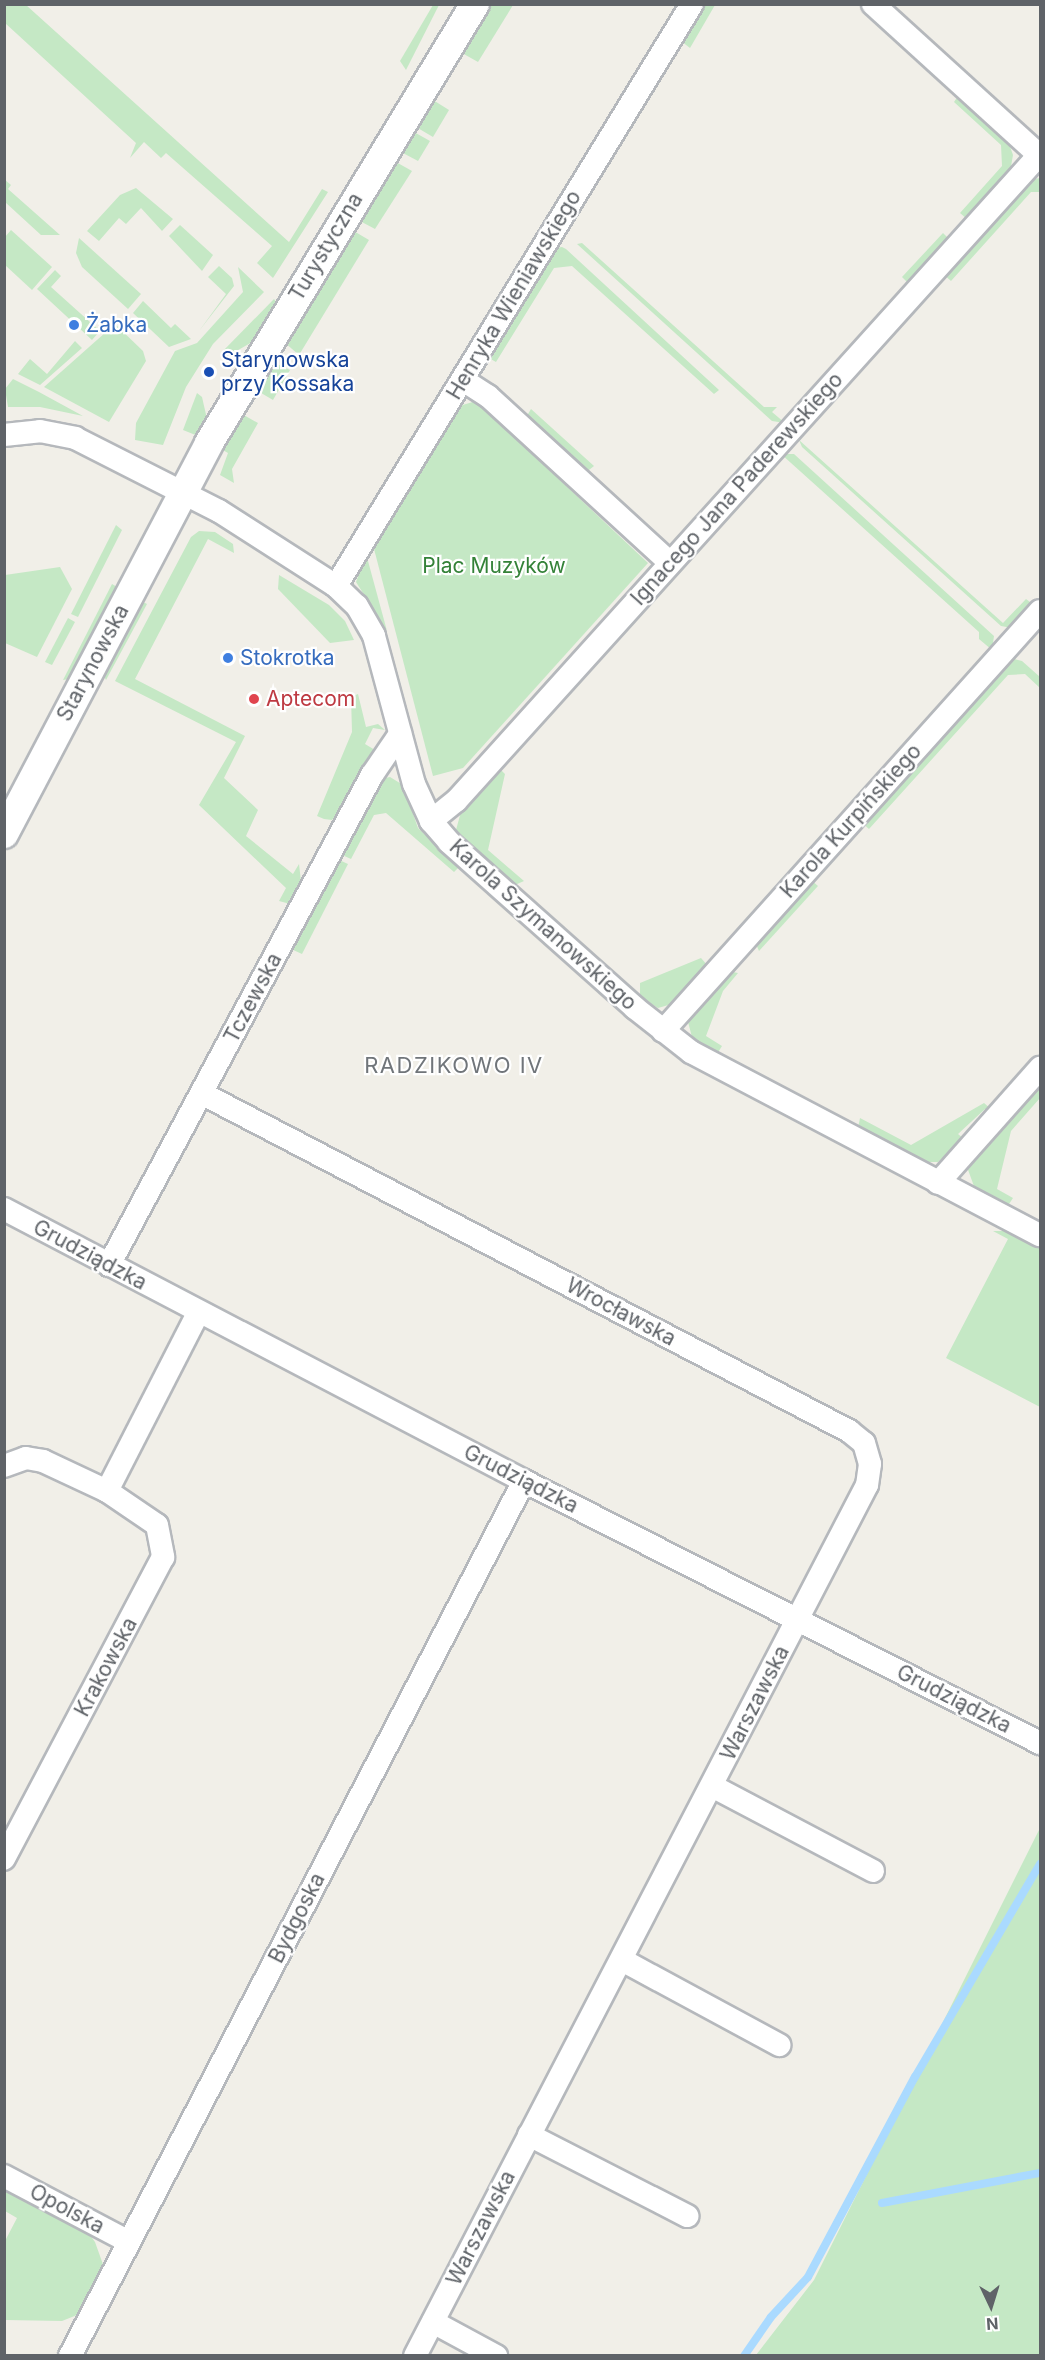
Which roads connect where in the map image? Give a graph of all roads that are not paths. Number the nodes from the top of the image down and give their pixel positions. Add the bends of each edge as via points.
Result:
1 (475, 4) edge
2 (692, 4) edge
3 (873, 4) edge
4 (1040, 155) edge
5 (463, 380) junction
6 (4, 435) edge
7 (182, 493) junction
8 (670, 563) junction
9 (336, 586) junction
10 (1041, 611) edge
11 (400, 734) junction
12 (431, 820) junction
13 (4, 834) edge
14 (663, 1031) junction
15 (1041, 1068) edge
16 (203, 1094) junction
17 (938, 1183) junction
18 (4, 1209) edge
19 (1041, 1236) edge
20 (109, 1265) junction
21 (198, 1313) junction
22 (4, 1466) edge
23 (524, 1481) junction
24 (107, 1491) junction
25 (798, 1619) junction
26 (1041, 1743) edge
27 (711, 1786) junction
28 (4, 1859) edge
29 (873, 1871) dead end
30 (622, 1960) junction
31 (779, 2045) dead end
32 (529, 2135) junction
33 (4, 2176) edge
34 (687, 2216) dead end
35 (129, 2242) junction
36 (433, 2322) junction
37 (70, 2355) edge
38 (415, 2355) edge
39 (496, 2355) edge

1 - 7 street, Turystyczna via 239,391
2 - 5 street, Henryka Wieniawskiego
3 - 4 street
4 - 8 street, Ignacego Jana Paderewskiego
5 - 8 street via 488,396
5 - 9 street, Henryka Wieniawskiego
6 - 7 street, Karola Szymanowskiego via 40,430 64,434
7 - 9 street, Karola Szymanowskiego
7 - 13 street, Starynowska
8 - 12 street, Ignacego Jana Paderewskiego via 456,801
9 - 11 street, Karola Szymanowskiego via 357,606 374,636
10 - 14 street, Karola Kurpińskiego
11 - 12 street, Karola Szymanowskiego via 414,784
11 - 16 street, Tczewska via 372,776
12 - 14 street, Karola Szymanowskiego via 449,842
14 - 17 street, Karola Szymanowskiego via 729,1073
15 - 17 street
16 - 20 street, Tczewska
16 - 25 street, Wrocławska via 849,1431 864,1443 870,1464 867,1485
17 - 19 street, Karola Szymanowskiego
18 - 20 street, Grudziądzka
20 - 21 street, Grudziądzka
21 - 23 street, Grudziądzka
21 - 24 street
22 - 24 street, Krakowska via 26,1458 43,1461
23 - 25 street, Grudziądzka
23 - 35 street, Bydgoska
24 - 28 street, Krakowska via 157,1525 163,1557
25 - 26 street, Grudziądzka
25 - 27 street, Warszawska
27 - 29 street, Warszawska
27 - 30 street, Warszawska
30 - 31 street
30 - 32 street, Warszawska
32 - 34 street
32 - 36 street, Warszawska
33 - 35 street, Opolska
35 - 37 street, Bydgoska
36 - 38 street, Warszawska
36 - 39 street

